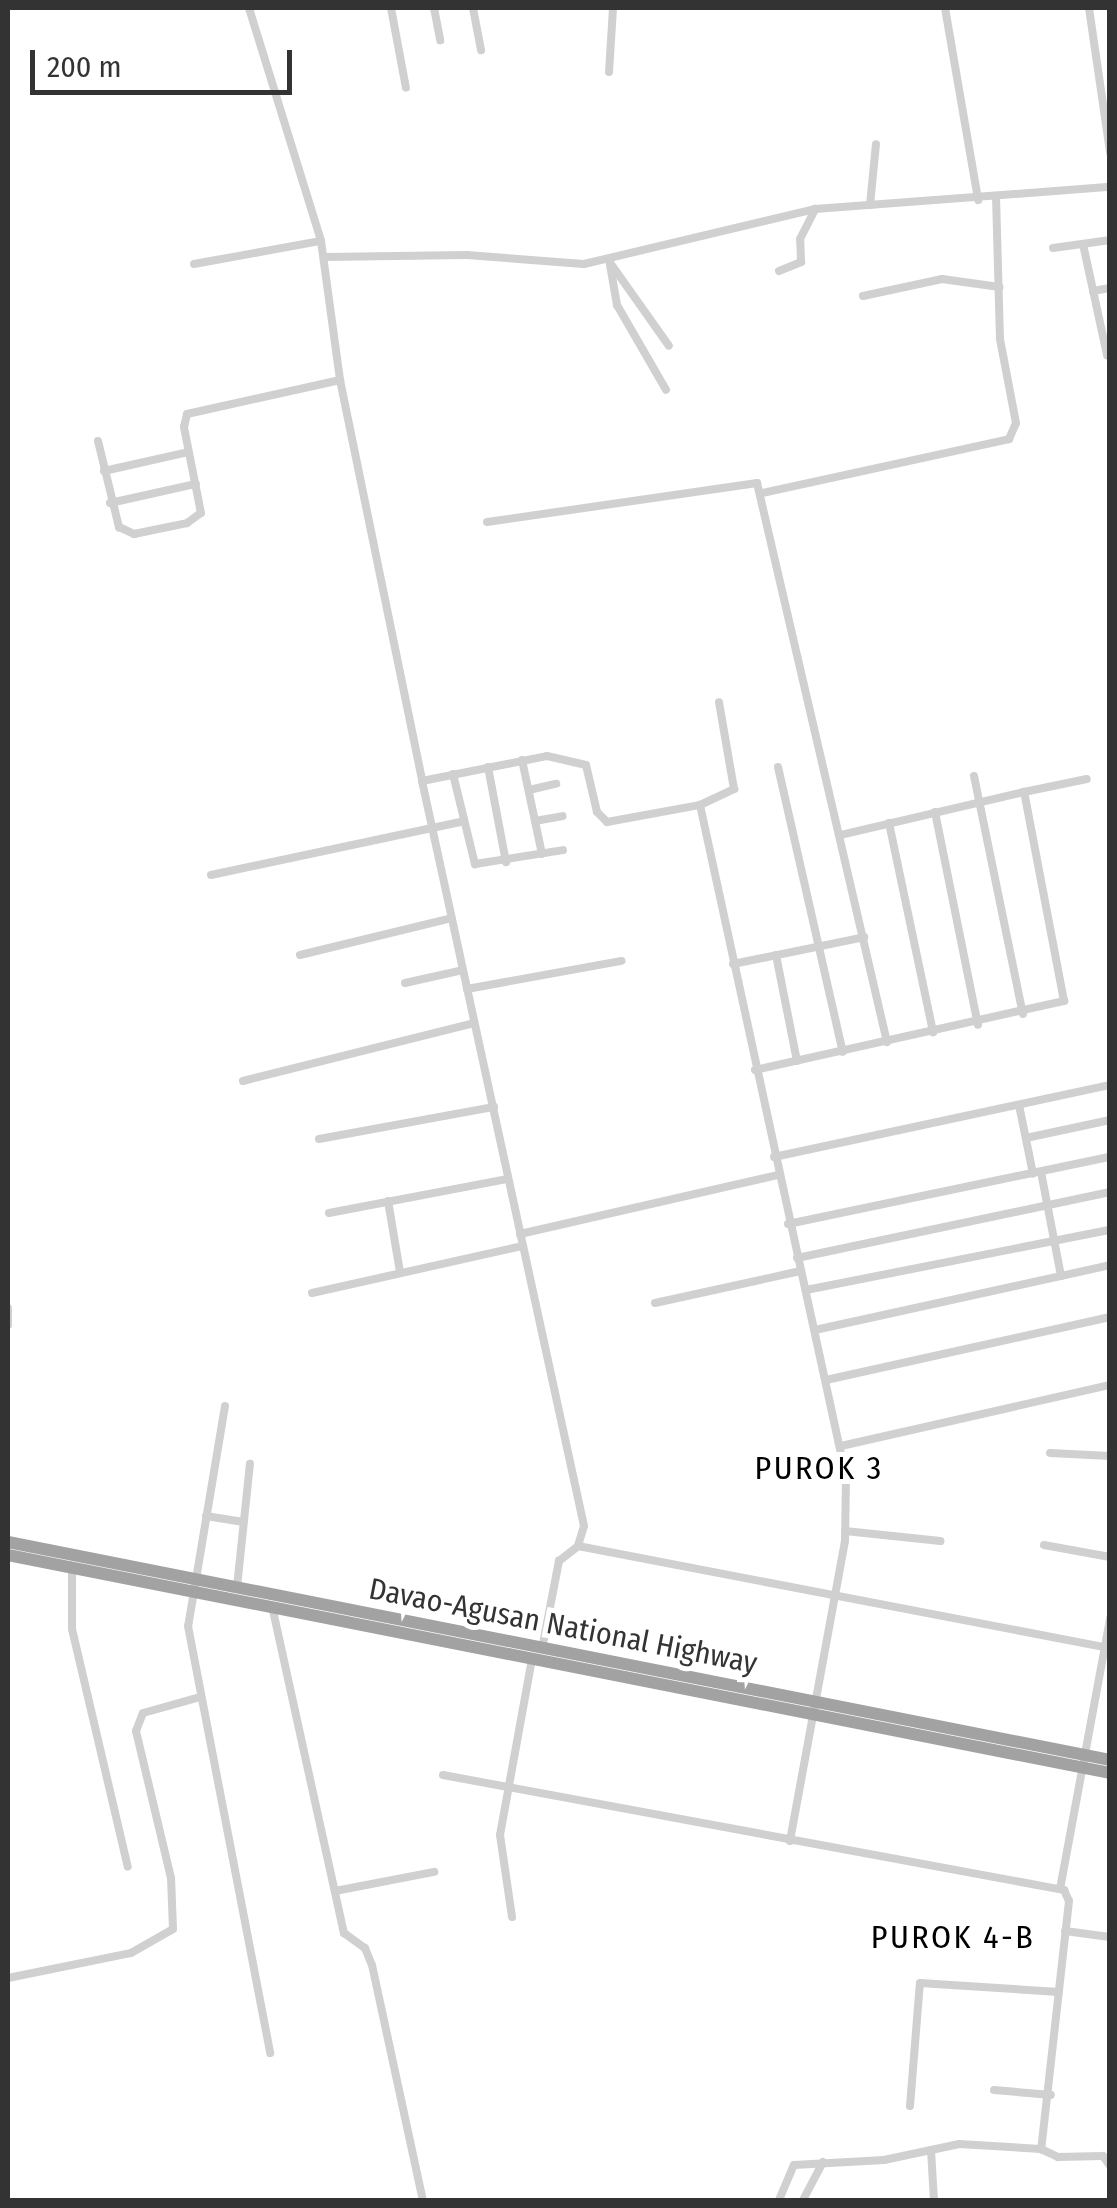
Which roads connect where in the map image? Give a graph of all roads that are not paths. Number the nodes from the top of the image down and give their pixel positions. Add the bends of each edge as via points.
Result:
1 (249, 8) edge
2 (392, 8) edge
3 (434, 8) edge
4 (473, 8) edge
5 (613, 8) edge
6 (945, 8) edge
7 (1088, 8) edge
8 (440, 40) dead end
9 (481, 50) dead end
10 (610, 72) dead end
11 (406, 88) dead end
12 (876, 144) dead end
13 (1110, 152) edge
14 (1110, 187) edge
15 (996, 198) junction
16 (978, 200) junction
17 (870, 205) junction
18 (816, 209) junction
19 (1110, 240) edge
20 (321, 241) junction
21 (1083, 244) junction
22 (1053, 248) dead end
23 (324, 257) junction
24 (610, 261) junction
25 (194, 264) dead end
26 (779, 272) dead end
27 (999, 286) junction
28 (1110, 288) edge
29 (1093, 291) junction
30 (863, 296) dead end
31 (1105, 327) edge
32 (669, 346) dead end
33 (1107, 355) edge
34 (340, 380) junction
35 (666, 390) dead end
36 (98, 441) dead end
37 (188, 452) junction
38 (104, 472) junction
39 (196, 484) junction
40 (762, 493) junction
41 (110, 503) junction
42 (487, 522) dead end
43 (718, 702) dead end
44 (522, 760) junction
45 (488, 767) junction
46 (778, 767) dead end
47 (453, 774) junction
48 (974, 776) dead end
49 (1088, 779) dead end
50 (422, 781) junction
51 (556, 784) dead end
52 (528, 790) junction
53 (1024, 792) junction
54 (979, 802) junction
55 (700, 805) junction
56 (935, 812) junction
57 (562, 816) dead end
58 (535, 821) junction
59 (462, 822) junction
60 (889, 823) junction
61 (434, 829) junction
62 (840, 835) junction
63 (563, 850) dead end
64 (542, 854) junction
65 (506, 862) junction
66 (211, 875) dead end
67 (452, 918) junction
68 (864, 937) junction
69 (820, 946) junction
70 (776, 954) junction
71 (300, 955) dead end
72 (621, 960) dead end
73 (733, 964) junction
74 (463, 970) junction
75 (405, 983) dead end
76 (467, 990) junction
77 (1023, 1014) junction
78 (474, 1023) junction
79 (978, 1025) junction
80 (933, 1032) junction
81 (887, 1042) junction
82 (843, 1052) junction
83 (797, 1061) junction
84 (755, 1070) junction
85 (243, 1080) dead end
86 (1110, 1086) edge
87 (1018, 1105) junction
88 (494, 1106) junction
89 (1110, 1120) edge
90 (1026, 1138) junction
91 (318, 1139) dead end
92 (774, 1157) junction
93 (1110, 1157) edge
94 (1037, 1173) junction
95 (778, 1175) junction
96 (508, 1179) junction
97 (1110, 1192) edge
98 (388, 1202) junction
99 (1048, 1205) junction
100 (329, 1213) dead end
101 (788, 1224) junction
102 (1110, 1230) edge
103 (520, 1234) junction
104 (1054, 1241) junction
105 (522, 1246) junction
106 (797, 1258) junction
107 (1110, 1265) edge
108 (801, 1271) junction
109 (400, 1272) junction
110 (1061, 1276) junction
111 (806, 1290) junction
112 (312, 1292) dead end
113 (655, 1303) dead end
114 (8, 1308) edge
115 (1110, 1317) edge
116 (8, 1324) edge
117 (815, 1330) junction
118 (826, 1380) junction
119 (1110, 1385) edge
120 (224, 1406) dead end
121 (841, 1446) junction
122 (1050, 1452) dead end
123 (1110, 1456) edge
124 (250, 1464) dead end
125 (206, 1516) junction
126 (244, 1522) junction
127 (845, 1531) junction
128 (940, 1541) dead end
129 (8, 1542) edge
130 (578, 1546) junction
131 (1044, 1546) dead end
132 (36, 1554) junction
133 (8, 1555) edge
134 (1110, 1557) edge
135 (72, 1568) junction
136 (194, 1585) junction
137 (237, 1587) junction
138 (836, 1595) junction
139 (273, 1601) junction
140 (1110, 1618) edge
141 (1104, 1647) junction
142 (538, 1655) junction
143 (200, 1697) junction
144 (815, 1708) junction
145 (1110, 1760) edge
146 (1084, 1761) junction
147 (1110, 1773) edge
148 (444, 1775) dead end
149 (508, 1786) junction
150 (790, 1841) junction
151 (128, 1867) dead end
152 (434, 1872) dead end
153 (1060, 1889) junction
154 (336, 1892) junction
155 (512, 1917) dead end
156 (1065, 1931) junction
157 (1110, 1937) edge
158 (8, 1978) edge
159 (1059, 1992) junction
160 (270, 2053) dead end
161 (994, 2090) dead end
162 (1051, 2094) junction
163 (910, 2106) dead end
164 (1040, 2149) junction
165 (931, 2150) junction
166 (824, 2162) junction
167 (1110, 2166) edge
168 (422, 2200) edge
169 (778, 2200) edge
170 (803, 2200) edge
171 (934, 2200) edge

1 - 20 street
2 - 11 street
3 - 8 street
4 - 9 street
5 - 10 street
6 - 16 street
7 - 13 street
12 - 17 street
14 - 15 street
15 - 16 street
15 - 27 street
16 - 17 street
17 - 18 street
18 - 24 street
18 - 26 street via 800,239 801,262
19 - 21 street
20 - 23 street
20 - 25 street
21 - 22 street
21 - 29 street
23 - 24 street via 467,255 556,266
23 - 34 street
24 - 32 street
24 - 35 street via 617,306
27 - 30 street via 942,279
27 - 40 street via 1000,339 1016,423 1009,438
28 - 29 street
29 - 31 street
31 - 33 street
34 - 37 street via 188,414
34 - 50 street
36 - 38 street
37 - 38 street
37 - 39 street
38 - 41 street
39 - 41 street
39 - 41 street via 202,513 187,523 124,532
40 - 42 street via 752,481
40 - 62 street
43 - 55 street via 734,789
44 - 45 street
44 - 52 street
44 - 55 street via 580,760 597,812 608,822
45 - 47 street
45 - 65 street
46 - 69 street
47 - 50 street
47 - 59 street
48 - 54 street
49 - 53 street
50 - 61 street
51 - 52 street
52 - 58 street
53 - 54 street
53 - 77 street via 1066,996 1061,1005
54 - 56 street
54 - 77 street
55 - 73 street
56 - 60 street
56 - 79 street
57 - 58 street
58 - 64 street
59 - 61 street
59 - 65 street via 475,864
60 - 62 street
60 - 80 street
61 - 66 street
61 - 67 street
62 - 68 street
63 - 64 street
64 - 65 street
67 - 71 street
67 - 74 street
68 - 69 street
68 - 81 street
69 - 70 street
69 - 82 street
70 - 73 street
70 - 83 street
72 - 76 street
73 - 84 street
74 - 75 street
74 - 76 street
76 - 78 street
77 - 79 street
78 - 85 street
78 - 88 street
79 - 80 street
80 - 81 street
81 - 82 street
82 - 83 street
83 - 84 street
84 - 92 street
86 - 87 street
87 - 90 street
87 - 92 street
88 - 91 street
88 - 96 street
89 - 90 street
90 - 94 street
92 - 95 street
93 - 94 street
94 - 99 street
94 - 101 street
95 - 101 street
95 - 103 street
96 - 98 street
96 - 103 street
97 - 99 street
98 - 100 street
98 - 109 street
99 - 104 street
99 - 106 street
101 - 106 street
102 - 104 street
103 - 105 street
104 - 110 street
104 - 111 street
105 - 109 street
105 - 130 street via 584,1526
106 - 108 street
107 - 110 street
108 - 111 street
108 - 113 street
109 - 112 street
110 - 117 street
111 - 117 street
114 - 116 street
115 - 118 street
117 - 118 street
118 - 121 street
119 - 121 street
120 - 125 street
121 - 127 street
122 - 123 street
124 - 126 street
125 - 126 street
125 - 136 street
126 - 137 street
127 - 128 street
127 - 138 street
129 - 132 highway, Davao-Agusan National Highway
130 - 138 street
130 - 142 street via 559,1561
131 - 134 street
132 - 133 highway, Davao-Agusan National Highway
132 - 135 highway, Davao-Agusan National Highway
132 - 136 highway, Davao-Agusan National Highway
135 - 136 highway, Davao-Agusan National Highway
135 - 151 street via 72,1629
136 - 137 highway, Davao-Agusan National Highway
136 - 139 highway, Davao-Agusan National Highway
136 - 143 street via 188,1626
137 - 139 highway, Davao-Agusan National Highway
138 - 141 street
138 - 144 street
139 - 142 highway, Davao-Agusan National Highway
139 - 154 street
140 - 141 street
141 - 146 street
142 - 144 highway, Davao-Agusan National Highway
142 - 149 street
143 - 158 street via 143,1714 136,1731 171,1878 173,1929 131,1953
143 - 160 street
144 - 146 highway, Davao-Agusan National Highway
144 - 150 street
145 - 146 highway, Davao-Agusan National Highway
146 - 147 highway, Davao-Agusan National Highway
146 - 153 street
148 - 149 street
149 - 150 street
149 - 155 street via 499,1849
150 - 153 street
152 - 154 street
153 - 156 street via 1069,1897
154 - 168 street via 344,1933 365,1948 372,1965
156 - 157 street
156 - 159 street
159 - 162 street
159 - 163 street via 920,1984
161 - 162 street
162 - 164 street
164 - 165 street via 959,2144
164 - 167 street via 1058,2157 1103,2156
165 - 166 street
165 - 171 street
166 - 169 street via 790,2167
166 - 170 street

